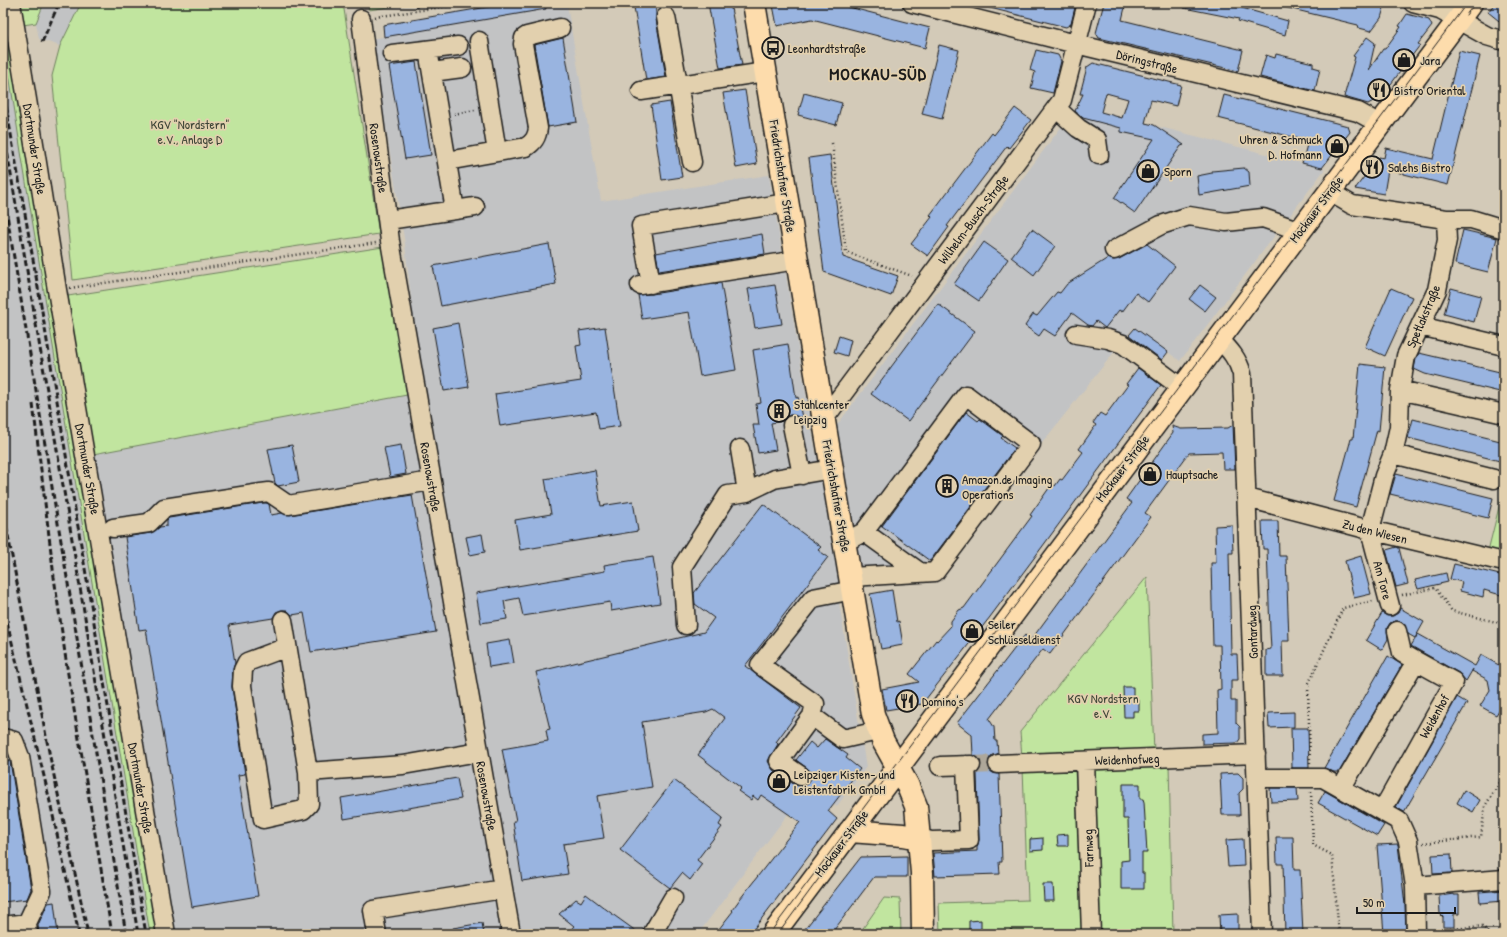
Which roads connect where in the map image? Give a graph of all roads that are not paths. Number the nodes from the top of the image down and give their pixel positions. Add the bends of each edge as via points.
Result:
1 (11, 3) edge
2 (754, 3) edge
3 (912, 3) edge
4 (1087, 3) edge
5 (1413, 3) edge
6 (1465, 11) edge
7 (666, 17) dead end
8 (361, 19) road end
9 (560, 28) dead end
10 (479, 41) dead end
11 (1504, 41) edge
12 (1076, 44) junction
13 (458, 46) dead end
14 (428, 50) junction
15 (392, 54) dead end
16 (462, 68) dead end
17 (432, 72) junction
18 (766, 72) junction
19 (678, 86) junction
20 (642, 92) dead end
21 (1056, 108) junction
22 (1380, 124) junction
23 (497, 152) junction
24 (1099, 155) dead end
25 (447, 161) junction
26 (692, 162) dead end
27 (1330, 192) junction
28 (787, 203) junction
29 (475, 207) dead end
30 (455, 210) junction
31 (1446, 219) junction
32 (388, 220) junction
33 (1504, 229) edge
34 (1300, 231) junction
35 (1114, 250) dead end
36 (797, 260) junction
37 (1420, 326) junction
38 (1076, 334) dead end
39 (1219, 339) junction
40 (1504, 346) edge
41 (1182, 388) junction
42 (1400, 390) junction
43 (1504, 414) edge
44 (824, 419) junction
45 (792, 425) dead end
46 (740, 449) dead end
47 (1393, 454) junction
48 (832, 469) junction
49 (802, 474) junction
50 (1494, 479) dead end
51 (431, 481) junction
52 (746, 492) junction
53 (1247, 498) junction
54 (113, 528) dead end
55 (1370, 530) junction
56 (864, 532) junction
57 (845, 542) junction
58 (1504, 562) edge
59 (921, 573) junction
60 (852, 583) junction
61 (1389, 602) road end
62 (283, 620) dead end
63 (686, 625) dead end
64 (1397, 631) dead end
65 (287, 647) junction
66 (1416, 661) junction
67 (812, 716) junction
68 (878, 731) junction
69 (3, 738) edge
70 (479, 752) junction
71 (1256, 754) junction
72 (1085, 761) junction
73 (998, 764) tunnel mouth
74 (898, 766) junction
75 (940, 766) dead end
76 (308, 772) junction
77 (801, 776) dead end
78 (1257, 778) junction
79 (1342, 787) junction
80 (1382, 811) junction
81 (850, 831) junction
82 (919, 838) junction
83 (1504, 879) edge
84 (1415, 886) junction
85 (503, 889) junction
86 (673, 898) dead end
87 (3, 926) edge
88 (28, 929) edge
89 (1416, 933) edge
90 (166, 934) edge
91 (377, 934) edge
92 (511, 934) edge
93 (652, 934) edge
94 (772, 934) edge
95 (923, 934) edge
96 (1091, 934) edge
97 (1262, 934) edge

1 - 90 street, Dortmunder Straße, bridge
2 - 18 main road, Friedrichshafner Straße
3 - 12 street, Döringstraße
4 - 12 street, Wilhelm-Busch-Straße
5 - 6 street via 1440,10
6 - 11 street via 1487,36
6 - 22 main road, Mockauer Straße
7 - 19 street
8 - 32 street, Rosenowstraße
9 - 23 street via 524,38 538,128 536,137 532,144 526,147
10 - 23 street
12 - 21 street, Wilhelm-Busch-Straße via 1062,100
12 - 22 street, Döringstraße via 1358,112
13 - 14 street
14 - 15 street
14 - 17 street
16 - 17 street
17 - 25 street
18 - 19 street
18 - 28 main road, Friedrichshafner Straße
19 - 20 street
19 - 26 street
21 - 24 street via 1078,128 1097,140
21 - 44 street, Wilhelm-Busch-Straße
22 - 27 main road, Mockauer Straße
23 - 25 street
25 - 30 street
27 - 31 street via 1352,205
27 - 34 main road, Mockauer Straße
28 - 36 main road, Friedrichshafner Straße
28 - 36 street via 641,226 645,285
29 - 30 street
30 - 32 street
31 - 33 street via 1470,219
31 - 37 street, Spetlakstraße via 1447,240 1437,290
32 - 51 street, Rosenowstraße
34 - 35 street via 1264,218 1226,222 1189,216 1161,225
34 - 39 main road, Mockauer Straße
36 - 44 main road, Friedrichshafner Straße
37 - 40 street
37 - 42 street, Spetlakstraße via 1406,356
38 - 41 street via 1123,344
39 - 41 main road, Mockauer Straße
39 - 53 street, Gontardweg via 1239,363 1242,374
41 - 74 main road, Mockauer Straße
42 - 43 street
42 - 47 street, Spetlakstraße via 1399,427
44 - 48 main road, Friedrichshafner Straße
45 - 49 street
46 - 52 street
47 - 50 street
47 - 55 street, Spetlakstraße via 1384,476
48 - 49 street
48 - 57 main road, Friedrichshafner Straße
49 - 52 street via 774,479
51 - 54 street via 288,505 269,492 261,493 164,508 149,523
51 - 70 street, Rosenowstraße
52 - 63 street via 728,494 682,567
53 - 55 street, Zu den Wiesen
53 - 71 street, Gontardweg
55 - 58 street, Zu den Wiesen
55 - 61 street, Am Tore
56 - 57 street
56 - 59 street
56 - 59 street via 966,395 1031,444 935,572
57 - 60 main road, Friedrichshafner Straße
59 - 60 street
60 - 67 street via 813,598 760,665 814,704
60 - 68 main road, Friedrichshafner Straße
62 - 65 street
64 - 66 street via 1402,653
65 - 76 street
65 - 76 street via 247,662 243,670 242,686 263,819 304,810 309,804
66 - 79 street
66 - 80 street, Weidenhof via 1454,682
67 - 68 street via 842,739
67 - 77 street via 779,760
68 - 74 main road, Friedrichshafner Straße
69 - 88 street via 14,741 20,757 42,891
70 - 76 street via 403,765
70 - 85 street, Rosenowstraße
71 - 72 street, Weidenhofweg
71 - 78 street, Gontardweg
72 - 73 street, Weidenhofweg
72 - 96 street, Farnweg
74 - 81 main road, Mockauer Straße
74 - 82 main road, Friedrichshafner Straße via 916,806
75 - 82 street via 968,765 969,840 931,841
78 - 79 street via 1324,778
78 - 97 street, Gontardweg
79 - 80 street
80 - 84 street via 1399,821 1408,844
81 - 82 main road
81 - 94 main road, Mockauer Straße
82 - 95 main road, Friedrichshafner Straße
83 - 84 street
84 - 89 street
85 - 91 street via 373,910
85 - 92 street, Rosenowstraße
86 - 93 street
87 - 88 street

